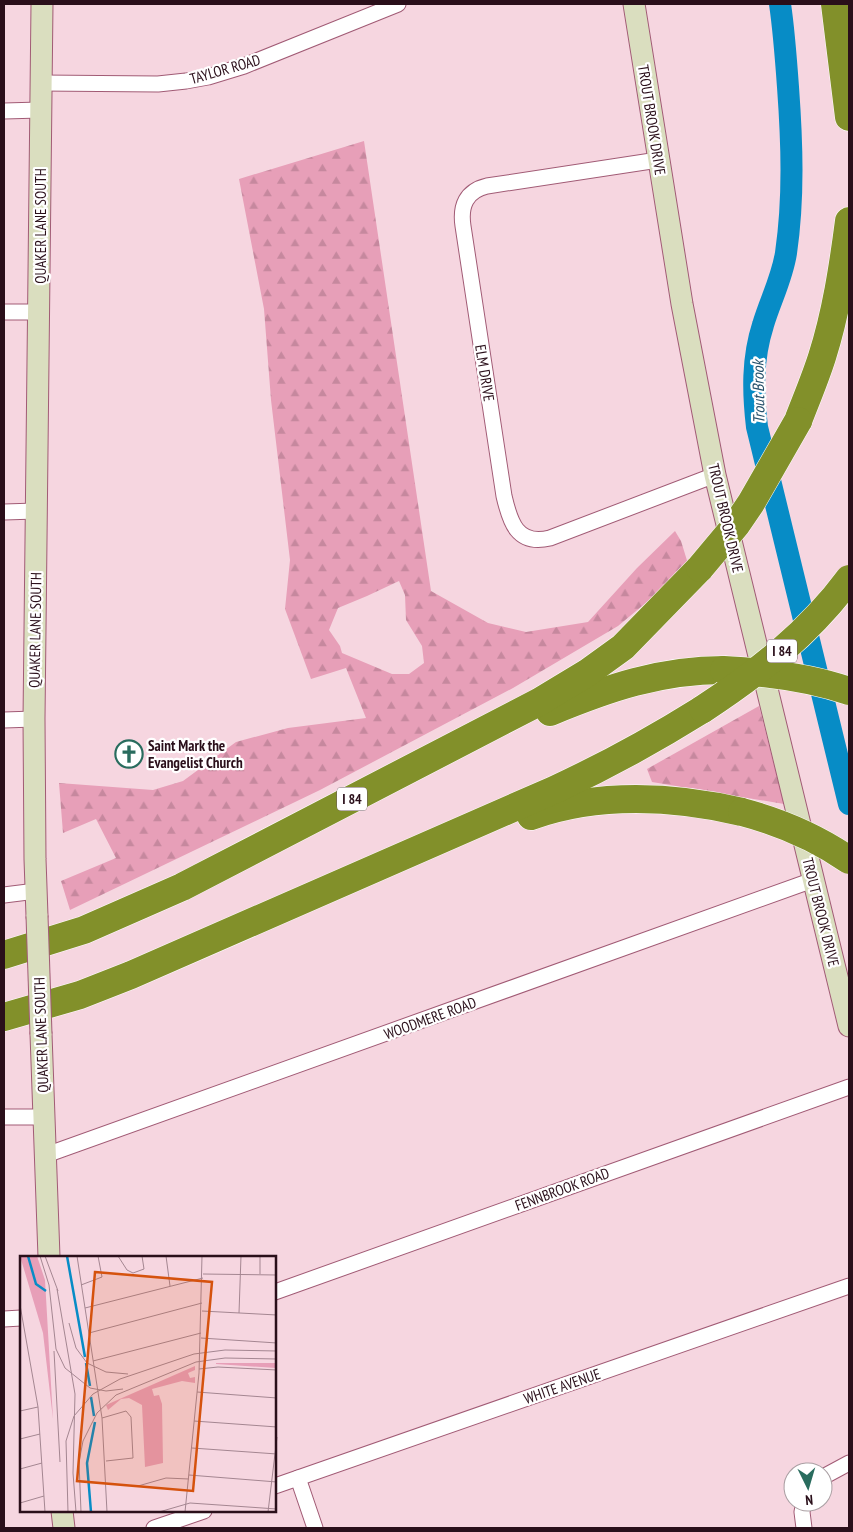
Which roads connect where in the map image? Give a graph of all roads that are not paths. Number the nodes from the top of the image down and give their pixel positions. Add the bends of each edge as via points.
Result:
1 (42, 4) edge
2 (398, 4) edge
3 (634, 4) edge
4 (822, 4) edge
5 (835, 4) edge
6 (840, 49) junction
7 (41, 83) junction
8 (40, 110) junction
9 (4, 111) edge
10 (849, 117) edge
11 (658, 160) junction
12 (849, 221) edge
13 (4, 312) edge
14 (39, 312) junction
15 (715, 475) junction
16 (36, 511) junction
17 (4, 512) edge
18 (849, 579) edge
19 (849, 691) edge
20 (34, 719) junction
21 (4, 720) edge
22 (440, 754) junction
23 (406, 855) junction
24 (849, 860) edge
25 (813, 880) junction
26 (36, 891) junction
27 (4, 895) edge
28 (4, 955) edge
29 (4, 1017) edge
30 (849, 1026) edge
31 (849, 1087) edge
32 (44, 1116) junction
33 (4, 1117) edge
34 (46, 1155) junction
35 (49, 1256) edge
36 (849, 1286) edge
37 (276, 1292) edge
38 (4, 1318) edge
39 (20, 1318) edge
40 (849, 1463) edge
41 (833, 1472) edge
42 (298, 1478) junction
43 (276, 1486) edge
44 (62, 1512) edge
45 (201, 1512) edge
46 (802, 1512) edge
47 (64, 1528) edge
48 (154, 1528) edge
49 (315, 1528) edge
50 (804, 1528) edge

1 - 7 main road, QUAKER LANE SOUTH
2 - 7 street, TAYLOR ROAD via 244,66 208,77 158,84
3 - 11 main road, TROUT BROOK DRIVE
4 - 6 highway
5 - 6 highway
6 - 10 highway
7 - 8 main road, QUAKER LANE SOUTH
8 - 9 street
8 - 14 main road, QUAKER LANE SOUTH
11 - 15 main road, TROUT BROOK DRIVE via 689,347
11 - 15 street, ELM DRIVE via 487,186 473,192 464,202 462,226 504,496 513,526 527,537 541,540
12 - 22 highway, I 84, bridge via 827,340 812,386 798,421 736,526 655,616 612,656 540,702
13 - 14 street
14 - 16 main road, QUAKER LANE SOUTH
15 - 25 main road, TROUT BROOK DRIVE
16 - 17 street
16 - 20 main road, QUAKER LANE SOUTH
18 - 23 highway, I 84, bridge via 808,627 782,651 703,709 609,764
19 - 22 highway, bridge via 786,675 724,670 665,674 578,700
20 - 21 street
20 - 26 main road, QUAKER LANE SOUTH
22 - 28 highway, I 84 via 159,897 84,930
23 - 24 highway, bridge via 463,842 544,811 592,801 630,799 670,800 742,812 802,834
23 - 29 highway, I 84 via 117,981
25 - 30 main road, TROUT BROOK DRIVE
25 - 34 street, WOODMERE ROAD
26 - 27 street
26 - 32 main road, QUAKER LANE SOUTH, bridge
31 - 37 street, FENNBROOK ROAD
32 - 33 street
32 - 34 main road, QUAKER LANE SOUTH
34 - 35 main road, QUAKER LANE SOUTH
36 - 42 street, WHITE AVENUE
38 - 39 street
40 - 41 street
42 - 43 street, WHITE AVENUE
42 - 49 street
44 - 47 main road
45 - 48 street
46 - 50 street

